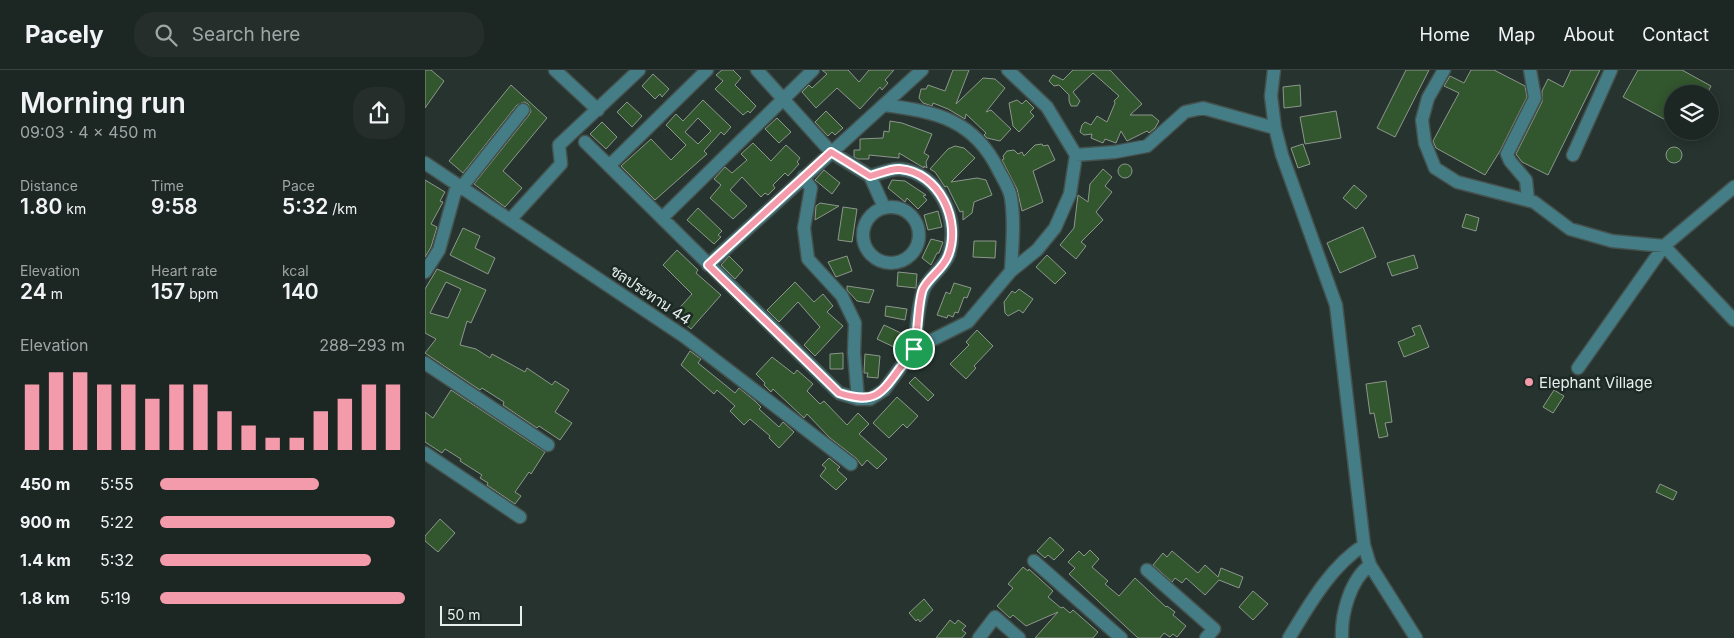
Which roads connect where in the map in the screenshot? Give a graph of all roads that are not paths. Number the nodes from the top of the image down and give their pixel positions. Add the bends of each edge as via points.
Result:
1 (555, 70) edge
2 (639, 70) edge
3 (707, 70) edge
4 (757, 70) edge
5 (813, 70) edge
6 (922, 70) edge
7 (1009, 70) edge
8 (1274, 70) edge
9 (1444, 70) edge
10 (1530, 70) edge
11 (1611, 70) edge
12 (782, 99) junction
13 (884, 105) junction
14 (523, 110) dead end
15 (598, 110) junction
16 (1275, 128) junction
17 (585, 142) dead end
18 (831, 152) junction
19 (1076, 155) junction
20 (1573, 155) dead end
21 (425, 163) edge
22 (609, 166) junction
23 (870, 176) junction
24 (803, 177) junction
25 (459, 187) junction
26 (1734, 187) edge
27 (1528, 200) junction
28 (884, 207) junction
29 (662, 218) junction
30 (510, 220) junction
31 (1664, 246) junction
32 (708, 265) junction
33 (1011, 271) junction
34 (425, 272) edge
35 (1734, 320) edge
36 (914, 349) junction
37 (425, 363) edge
38 (1578, 368) dead end
39 (858, 399) junction
40 (548, 446) dead end
41 (425, 454) edge
42 (851, 464) dead end
43 (520, 517) dead end
44 (1364, 545) junction
45 (1034, 561) dead end
46 (1370, 564) junction
47 (1147, 570) dead end
48 (979, 638) edge
49 (1019, 638) edge
50 (1121, 638) edge
51 (1206, 638) edge
52 (1289, 638) edge
53 (1342, 638) edge
54 (1417, 638) edge

1 - 15 street
2 - 15 street
3 - 22 street
4 - 12 street
5 - 12 street
6 - 13 street
7 - 19 street via 1047,107
8 - 16 street via 1271,96
9 - 27 street via 1428,98 1422,120 1425,143 1435,168 1457,182
10 - 27 street via 1535,98 1507,154 1525,180
11 - 20 street
12 - 18 street
12 - 29 street
13 - 18 street
13 - 33 street via 929,111 964,126 991,154 1011,196
14 - 25 street
15 - 30 street via 559,144 561,164
16 - 19 street via 1203,108 1185,112 1147,146
16 - 44 street via 1337,305
17 - 22 street
18 - 23 street
18 - 24 street
19 - 33 street via 1070,194 1055,228 1037,250
21 - 25 street, ชลประทาน 44
22 - 29 street
23 - 28 street
23 - 36 street via 899,168 923,176 939,190 950,216 952,241 941,268 923,290
24 - 32 street
24 - 39 street via 811,188 804,228 807,258 842,296 855,323
25 - 30 street, ชลประทาน 44
25 - 34 street via 439,250
26 - 31 street
27 - 31 street via 1570,229 1612,241
28 - 28 street via 905,210 918,227 917,245 912,254 898,262 879,261 871,255 863,240 866,221
29 - 32 street
30 - 42 street, ชลประทาน 44 via 685,337
31 - 35 street
31 - 38 street
32 - 39 street via 839,393
33 - 36 street via 968,322
36 - 39 street via 884,390 870,399
37 - 40 street
41 - 43 street
44 - 46 street
44 - 52 street via 1348,555 1311,602
45 - 50 street
46 - 53 street via 1361,572 1346,606
46 - 54 street
47 - 51 street via 1214,629
48 - 49 street via 995,617

